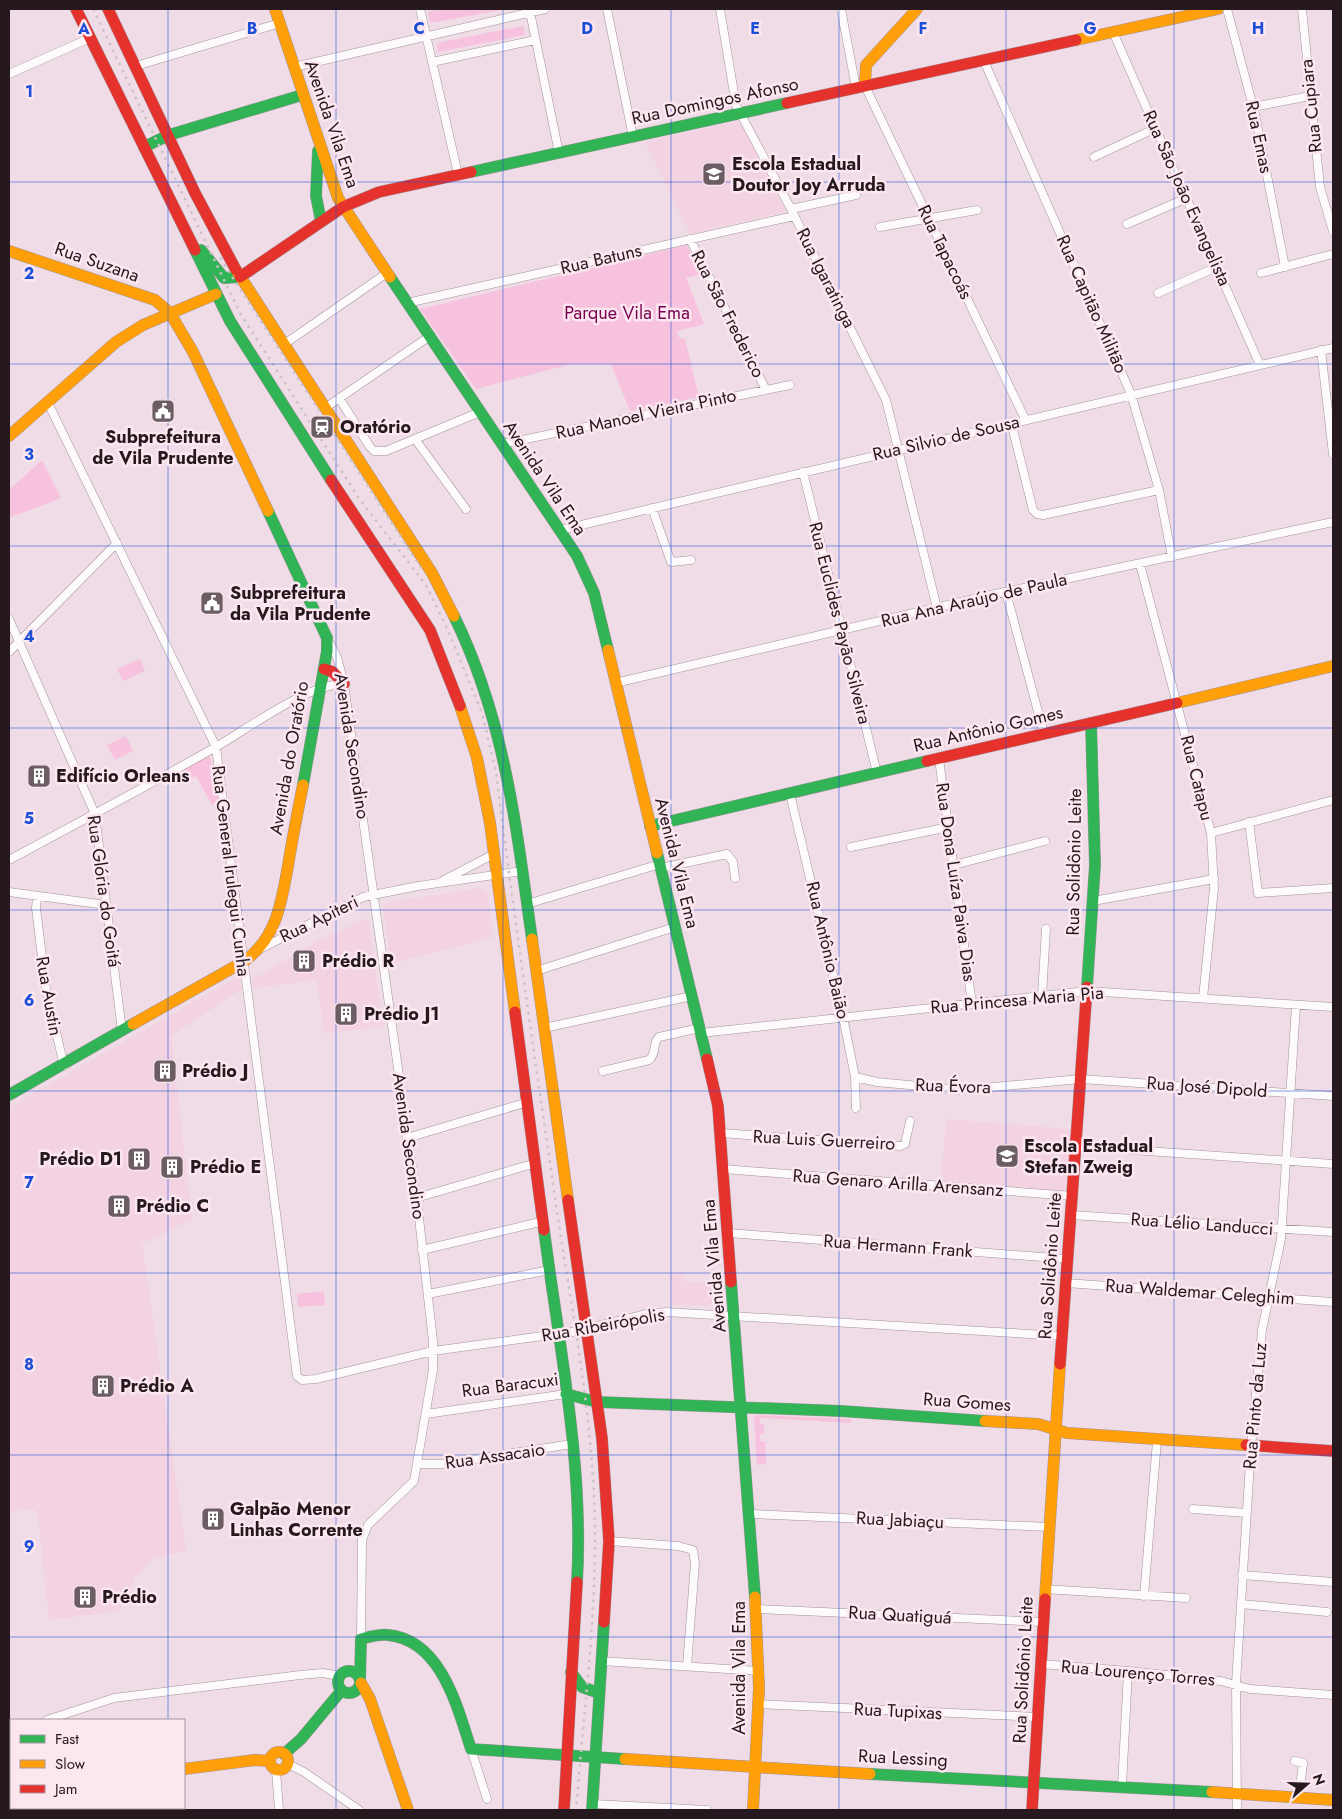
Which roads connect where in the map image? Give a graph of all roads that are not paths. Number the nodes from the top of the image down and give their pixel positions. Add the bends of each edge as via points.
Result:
1 (76, 9) edge
2 (108, 9) edge
3 (275, 9) edge
4 (420, 9) edge
5 (545, 9) edge
6 (607, 9) edge
7 (720, 9) edge
8 (841, 9) edge
9 (917, 9) edge
10 (1218, 9) edge
11 (1227, 9) edge
12 (1302, 9) edge
13 (516, 12) edge
14 (530, 12) junction
15 (280, 23) junction
16 (1112, 32) junction
17 (425, 35) junction
18 (90, 38) junction
19 (535, 40) junction
20 (984, 60) junction
21 (432, 62) junction
22 (136, 66) junction
23 (294, 67) junction
24 (9, 74) edge
25 (860, 87) junction
26 (302, 95) junction
27 (1310, 96) junction
28 (1253, 107) junction
29 (740, 113) junction
30 (1156, 128) junction
31 (169, 135) junction
32 (632, 137) junction
33 (318, 144) junction
34 (144, 147) junction
35 (559, 153) junction
36 (1094, 157) dead end
37 (458, 174) junction
38 (856, 196) dead end
39 (1187, 198) junction
40 (173, 206) junction
41 (343, 207) junction
42 (977, 210) dead end
43 (792, 212) junction
44 (929, 218) junction
45 (321, 221) junction
46 (1128, 224) dead end
47 (880, 227) dead end
48 (1333, 231) edge
49 (690, 239) junction
50 (9, 251) edge
51 (1333, 254) edge
52 (1286, 266) junction
53 (1217, 267) junction
54 (387, 273) junction
55 (1260, 273) dead end
56 (240, 277) junction
57 (216, 294) junction
58 (1158, 294) dead end
59 (407, 303) junction
60 (170, 313) junction
61 (430, 336) junction
62 (283, 345) junction
63 (1333, 348) edge
64 (1321, 350) junction
65 (1260, 365) junction
66 (790, 385) dead end
67 (766, 390) junction
68 (1131, 394) junction
69 (338, 398) junction
70 (47, 401) junction
71 (325, 408) junction
72 (480, 412) junction
73 (1024, 419) junction
74 (1011, 422) junction
75 (9, 436) edge
76 (415, 439) junction
77 (502, 444) junction
78 (898, 449) junction
79 (1333, 454) edge
80 (803, 472) junction
81 (1159, 490) junction
82 (652, 508) junction
83 (466, 509) dead end
84 (1333, 522) edge
85 (560, 530) junction
86 (117, 543) junction
87 (1172, 557) junction
88 (691, 560) dead end
89 (1140, 564) junction
90 (1006, 592) junction
91 (937, 608) junction
92 (9, 619) edge
93 (842, 630) junction
94 (327, 638) junction
95 (20, 642) junction
96 (9, 652) edge
97 (1333, 666) edge
98 (324, 669) junction
99 (616, 682) junction
100 (344, 684) junction
101 (320, 688) junction
102 (1178, 703) junction
103 (1091, 723) junction
104 (1044, 734) junction
105 (216, 747) junction
106 (939, 759) junction
107 (876, 773) junction
108 (790, 794) junction
109 (1333, 800) edge
110 (95, 814) junction
111 (1249, 822) junction
112 (650, 826) junction
113 (949, 827) junction
114 (1211, 833) junction
115 (1045, 841) dead end
116 (851, 847) dead end
117 (494, 854) junction
118 (9, 860) edge
119 (954, 865) junction
120 (660, 866) junction
121 (522, 872) junction
122 (497, 875) junction
123 (735, 878) dead end
124 (1214, 878) junction
125 (438, 884) junction
126 (1333, 888) edge
127 (9, 892) edge
128 (374, 895) junction
129 (37, 896) junction
130 (1093, 901) junction
131 (527, 904) junction
132 (106, 905) junction
133 (675, 927) junction
134 (1046, 929) dead end
135 (262, 948) junction
136 (243, 962) junction
137 (536, 971) junction
138 (1087, 991) junction
139 (692, 996) junction
140 (1042, 996) junction
141 (1203, 998) junction
142 (972, 1004) junction
143 (1296, 1005) junction
144 (1333, 1007) edge
145 (844, 1017) junction
146 (544, 1028) junction
147 (122, 1031) junction
148 (701, 1031) junction
149 (64, 1066) junction
150 (603, 1071) dead end
151 (856, 1078) junction
152 (1080, 1079) junction
153 (1291, 1093) junction
154 (9, 1095) edge
155 (1333, 1096) edge
156 (528, 1102) junction
157 (856, 1108) dead end
158 (910, 1121) dead end
159 (720, 1133) junction
160 (407, 1138) junction
161 (1076, 1146) junction
162 (1287, 1161) junction
163 (536, 1163) junction
164 (1333, 1164) edge
165 (724, 1169) junction
166 (1072, 1196) junction
167 (416, 1198) junction
168 (1071, 1215) junction
169 (544, 1221) junction
170 (1282, 1229) junction
171 (1333, 1232) edge
172 (729, 1233) junction
173 (422, 1250) junction
174 (1068, 1259) junction
175 (550, 1270) junction
176 (1066, 1283) junction
177 (428, 1294) junction
178 (1270, 1297) junction
179 (1333, 1302) edge
180 (736, 1315) junction
181 (586, 1329) junction
182 (558, 1334) junction
183 (1062, 1336) junction
184 (434, 1351) junction
185 (297, 1376) joint
186 (566, 1394) junction
187 (597, 1402) junction
188 (743, 1408) junction
189 (426, 1414) junction
190 (1055, 1430) junction
191 (1157, 1441) junction
192 (572, 1444) junction
193 (1251, 1447) junction
194 (1333, 1451) edge
195 (418, 1464) junction
196 (1193, 1510) dead end
197 (1246, 1512) junction
198 (750, 1514) junction
199 (1049, 1527) junction
200 (609, 1542) junction
201 (1242, 1575) junction
202 (1333, 1582) edge
203 (1045, 1589) junction
204 (1144, 1596) junction
205 (1186, 1598) dead end
206 (1241, 1604) junction
207 (757, 1609) junction
208 (1327, 1612) dead end
209 (1042, 1622) junction
210 (361, 1639) junction
211 (359, 1652) junction
212 (601, 1661) junction
213 (1040, 1664) junction
214 (687, 1666) junction
215 (759, 1671) junction
216 (1128, 1671) junction
217 (571, 1672) junction
218 (342, 1674) junction
219 (360, 1681) junction
220 (1236, 1683) junction
221 (345, 1692) junction
222 (599, 1693) junction
223 (1333, 1695) edge
224 (758, 1704) junction
225 (373, 1711) junction
226 (1038, 1717) junction
227 (50, 1719) edge
228 (471, 1749) junction
229 (568, 1754) junction
230 (595, 1756) junction
231 (286, 1759) junction
232 (1295, 1761) dead end
233 (273, 1766) junction
234 (755, 1768) junction
235 (185, 1769) edge
236 (1034, 1782) junction
237 (1122, 1786) junction
238 (1236, 1794) junction
239 (1299, 1797) junction
240 (487, 1800) dead end
241 (1333, 1800) edge
242 (592, 1807) edge
243 (279, 1810) edge
244 (359, 1810) edge
245 (408, 1810) edge
246 (564, 1810) edge
247 (707, 1810) edge
248 (754, 1810) edge
249 (1032, 1810) edge
250 (1237, 1810) edge

1 - 18 main road
2 - 22 main road
3 - 15 main road, Avenida Vila Ema
4 - 17 street
5 - 14 street
6 - 32 street
7 - 29 street, Rua Igaratinga via 734,96
8 - 25 street, Rua Tapacoás
9 - 25 main road via 866,65
10 - 16 main road, Rua Domingos Afonso
11 - 28 street, Rua Emas
12 - 27 street, Rua Cupiara
13 - 14 street
13 - 17 street
14 - 19 street
15 - 22 street
15 - 23 main road, Avenida Vila Ema
16 - 20 main road, Rua Domingos Afonso
16 - 30 street, Rua São João Evangelista
17 - 21 street
17 - 23 street
18 - 24 street
18 - 34 main road
19 - 21 street
19 - 35 street
20 - 25 main road, Rua Domingos Afonso
20 - 68 street, Rua Capitão Militão
21 - 37 street
22 - 31 main road
23 - 26 main road, Avenida Vila Ema
25 - 29 main road, Rua Domingos Afonso
25 - 44 street, Rua Tapacoás
26 - 31 main road
26 - 33 main road, Avenida Vila Ema
27 - 28 street
27 - 48 street, Rua Cupiara via 1320,186
28 - 52 street, Rua Emas
29 - 32 main road, Rua Domingos Afonso
29 - 43 street, Rua Igaratinga
30 - 36 street
30 - 39 street, Rua São João Evangelista
31 - 34 main road
31 - 56 main road via 195,193
32 - 35 main road, Rua Domingos Afonso
33 - 41 main road, Avenida Vila Ema
33 - 45 main road via 316,196
34 - 40 main road
35 - 37 main road, Rua Domingos Afonso
37 - 41 main road, Rua Domingos Afonso via 379,192
38 - 43 street, Rua Batuns
39 - 46 street
39 - 53 street, Rua São João Evangelista
40 - 56 main road via 216,270 224,278
40 - 57 main road
41 - 45 main road, Rua Domingos Afonso
41 - 54 main road, Avenida Vila Ema
42 - 44 street
43 - 49 street, Rua Batuns
43 - 78 street, Rua Igaratinga via 879,382
44 - 47 street
44 - 73 street, Rua Tapacoás
45 - 56 main road, Rua Domingos Afonso
49 - 59 street, Rua Batuns
49 - 67 street, Rua São Frederico
50 - 60 main road, Rua Suzana via 155,300
51 - 52 street
52 - 55 street
53 - 58 street
53 - 65 street, Rua São João Evangelista
54 - 59 main road, Avenida Vila Ema
54 - 62 street
56 - 62 main road
57 - 60 main road
57 - 117 main road via 280,402 430,630 449,674 477,758
59 - 61 main road, Avenida Vila Ema
60 - 70 main road via 116,342
60 - 94 main road via 193,352
61 - 69 street
61 - 72 main road, Avenida Vila Ema
62 - 71 main road
63 - 64 street, Rua Silvio de Sousa
64 - 65 street, Rua Silvio de Sousa
64 - 79 street
65 - 68 street, Rua Silvio de Sousa
66 - 67 street, Rua Manoel Vieira Pinto
67 - 77 street, Rua Manoel Vieira Pinto
68 - 73 street, Rua Silvio de Sousa
68 - 81 street, Rua Capitão Militão
69 - 71 street
69 - 76 street via 374,451 386,452
70 - 75 main road
70 - 86 street, Rua General Irulegui Cunha
71 - 121 main road via 432,573 473,655 500,737
72 - 76 street
72 - 77 main road, Avenida Vila Ema
73 - 74 street, Rua Silvio de Sousa
74 - 78 street, Rua Silvio de Sousa
74 - 81 street via 1033,510 1037,514
76 - 83 street
77 - 85 main road, Avenida Vila Ema
78 - 80 street, Rua Silvio de Sousa
78 - 91 street, Rua Igaratinga
80 - 82 street, Rua Silvio de Sousa
80 - 93 street, Rua Euclides Payão Silveira
81 - 87 street, Rua Capitão Militão
82 - 85 street, Rua Silvio de Sousa
82 - 88 street via 670,562
84 - 87 street, Rua Ana Araújo de Paula
85 - 99 main road, Avenida Vila Ema via 594,593
86 - 95 street
86 - 105 street, Rua General Irulegui Cunha
87 - 89 street, Rua Ana Araújo de Paula
89 - 90 street, Rua Ana Araújo de Paula
89 - 102 street, Rua Catapu
90 - 91 street, Rua Ana Araújo de Paula
90 - 104 street
91 - 93 street, Rua Ana Araújo de Paula
92 - 95 street, Rua Glória do Goitá
93 - 99 street, Rua Ana Araújo de Paula
93 - 107 street, Rua Euclides Payão Silveira
94 - 98 main road, Avenida do Oratório
94 - 100 street, Avenida Secondino via 337,657
95 - 96 street
95 - 110 street, Rua Glória do Goitá
97 - 102 main road, Rua Antônio Gomes
98 - 100 main road via 333,672
98 - 101 main road, Avenida do Oratório
99 - 112 main road, Avenida Vila Ema
100 - 101 street
100 - 128 street, Avenida Secondino
101 - 105 street
101 - 135 main road, Avenida do Oratório via 280,909
102 - 103 main road, Rua Antônio Gomes
102 - 114 street, Rua Catapu
103 - 104 main road, Rua Antônio Gomes
103 - 130 main road, Rua Solidônio Leite
104 - 106 main road, Rua Antônio Gomes
105 - 110 street
105 - 136 street, Rua General Irulegui Cunha
106 - 107 main road, Rua Antônio Gomes
106 - 113 street, Rua Dona Luíza Paiva Dias
107 - 108 main road, Rua Antônio Gomes
108 - 112 main road, Rua Antônio Gomes
108 - 145 street, Rua Antônio Baião
109 - 111 street
110 - 118 street
110 - 132 street, Rua Glória do Goitá
111 - 114 street
111 - 126 street via 1258,893
112 - 120 main road, Avenida Vila Ema
113 - 116 street
113 - 119 street, Rua Dona Luíza Paiva Dias
114 - 124 street, Rua Catapu
115 - 119 street
117 - 122 main road
117 - 125 street, Rua Apiteri
119 - 142 street, Rua Dona Luíza Paiva Dias
120 - 123 street via 727,854 733,862
120 - 131 street
120 - 133 main road, Avenida Vila Ema
121 - 122 street, Rua Apiteri
121 - 131 main road
122 - 125 street, Rua Apiteri
122 - 156 main road
124 - 130 street
124 - 141 street, Rua Catapu via 1212,928
125 - 128 street, Rua Apiteri
127 - 129 street
128 - 135 street, Rua Apiteri via 354,900
128 - 160 street, Avenida Secondino
129 - 132 street
129 - 149 street, Rua Austin via 46,989
130 - 138 main road, Rua Solidônio Leite
131 - 137 main road
132 - 147 street, Rua Glória do Goitá
133 - 137 street
133 - 139 main road, Avenida Vila Ema
134 - 140 street
135 - 136 main road, Avenida do Oratório
136 - 147 main road, Avenida do Oratório
136 - 185 street, Rua General Irulegui Cunha
137 - 146 main road
138 - 140 street, Rua Princesa Maria Pia
138 - 141 street, Rua Princesa Maria Pia
138 - 152 main road, Rua Solidônio Leite
139 - 146 street
139 - 148 main road, Avenida Vila Ema
140 - 142 street, Rua Princesa Maria Pia
141 - 143 street, Rua Princesa Maria Pia
142 - 145 street, Rua Princesa Maria Pia
143 - 144 street, Rua Princesa Maria Pia
143 - 153 street, Rua Pinto da Luz
145 - 148 street, Rua Princesa Maria Pia
145 - 151 street, Rua Antônio Baião
146 - 181 main road
147 - 149 main road, Avenida do Oratório
148 - 150 street, Rua Princesa Maria Pia via 659,1037 649,1060
148 - 159 main road, Avenida Vila Ema via 718,1106
149 - 154 main road, Avenida do Oratório
151 - 152 street, Rua Évora via 973,1090
151 - 157 street, Rua Antônio Baião
152 - 153 street, Rua José Dipold
152 - 161 main road, Rua Solidônio Leite
153 - 155 street, Rua José Dipold
153 - 162 street, Rua Pinto da Luz
156 - 160 street
156 - 163 main road
158 - 159 street, Rua Luis Guerreiro via 905,1144 900,1146
159 - 165 main road, Avenida Vila Ema
160 - 167 street, Avenida Secondino
161 - 162 street
161 - 166 main road, Rua Solidônio Leite
162 - 164 street
162 - 170 street, Rua Pinto da Luz
163 - 167 street
163 - 169 main road
165 - 166 street, Rua Genaro Arilla Arensanz
165 - 172 main road, Avenida Vila Ema
166 - 168 main road, Rua Solidônio Leite
167 - 173 street, Avenida Secondino
168 - 170 street, Rua Lélio Landucci
168 - 174 main road, Rua Solidônio Leite
169 - 173 street
169 - 175 main road
170 - 171 street, Rua Lélio Landucci
170 - 178 street, Rua Pinto da Luz
172 - 174 street, Rua Hermann Frank
172 - 180 main road, Avenida Vila Ema
173 - 177 street, Avenida Secondino
174 - 176 main road, Rua Solidônio Leite
175 - 177 street
175 - 182 main road
176 - 178 street, Rua Waldemar Celeghim
176 - 183 main road, Rua Solidônio Leite
177 - 184 street, Avenida Secondino
178 - 179 street, Rua Waldemar Celeghim
178 - 193 street, Rua Pinto da Luz via 1258,1354
180 - 181 street, Rua Ribeirópolis via 666,1312
180 - 183 street, Rua Ribeirópolis
180 - 188 main road, Avenida Vila Ema
181 - 182 street, Rua Ribeirópolis
181 - 187 main road
182 - 184 street, Rua Ribeirópolis
182 - 186 main road
183 - 190 main road, Rua Solidônio Leite
184 - 185 street, Rua Ribeirópolis via 316,1379 302,1380
184 - 189 street, Avenida Secondino
186 - 187 main road, Rua Baracuxi
186 - 189 street, Rua Baracuxi
186 - 192 main road
187 - 188 main road, Rua Gomes
187 - 200 main road
188 - 190 main road, Rua Gomes via 1038,1424
188 - 198 main road, Avenida Vila Ema
189 - 195 street, Avenida Secondino
190 - 191 main road, Rua Gomes
190 - 199 main road, Rua Solidônio Leite
191 - 193 main road, Rua Gomes
191 - 204 street
192 - 195 street, Rua Assacaio via 442,1464
192 - 217 main road via 579,1546
193 - 194 main road, Rua Gomes
193 - 197 street, Rua Pinto da Luz
195 - 210 street, Avenida Secondino via 411,1486 364,1532
196 - 197 street
197 - 201 street, Rua Pinto da Luz
198 - 199 street, Rua Jabiaçu
198 - 207 main road, Avenida Vila Ema
199 - 203 main road, Rua Solidônio Leite
200 - 212 main road
200 - 214 street via 678,1546 693,1550 695,1563
201 - 202 street
201 - 206 street, Rua Pinto da Luz
203 - 204 street
203 - 209 main road, Rua Solidônio Leite
204 - 205 street
206 - 208 street
206 - 220 street, Rua Pinto da Luz
207 - 209 street, Rua Quatiguá
207 - 215 main road, Avenida Vila Ema
209 - 213 main road, Rua Solidônio Leite
210 - 211 main road
210 - 228 main road via 374,1635 407,1639 429,1655 448,1682
211 - 218 main road
211 - 219 main road
212 - 214 street
212 - 222 main road
213 - 216 street, Rua Lourenço Torres
213 - 226 main road, Rua Solidônio Leite
214 - 215 street
215 - 224 main road, Avenida Vila Ema
216 - 220 street, Rua Lourenço Torres
216 - 237 street
217 - 222 main road via 587,1693
217 - 229 main road
218 - 219 main road via 356,1673
218 - 221 main road via 338,1684
218 - 227 street via 300,1675 140,1694 102,1701
219 - 221 main road via 358,1690
219 - 225 main road
220 - 223 street, Rua Lourenço Torres via 1250,1689
220 - 238 street, Rua Pinto da Luz
221 - 225 main road
221 - 231 main road
222 - 230 main road
224 - 226 street, Rua Tupixas
224 - 234 main road, Avenida Vila Ema
225 - 245 main road
226 - 236 main road, Rua Solidônio Leite
228 - 229 main road, Rua Lessing
228 - 240 street
229 - 230 main road, Rua Lessing
229 - 246 main road
230 - 234 main road, Rua Lessing
230 - 242 main road
231 - 233 main road via 284,1769
231 - 233 main road via 276,1752
231 - 244 street
232 - 239 street via 1303,1763
233 - 235 main road via 255,1760
233 - 243 street
234 - 236 main road, Rua Lessing
234 - 248 main road, Avenida Vila Ema
236 - 237 main road, Rua Lessing
236 - 249 main road, Rua Solidônio Leite
237 - 238 main road, Rua Lessing
238 - 239 main road, Rua Lessing
238 - 250 street, Rua Pinto da Luz
239 - 241 main road, Rua Lessing
242 - 247 street

